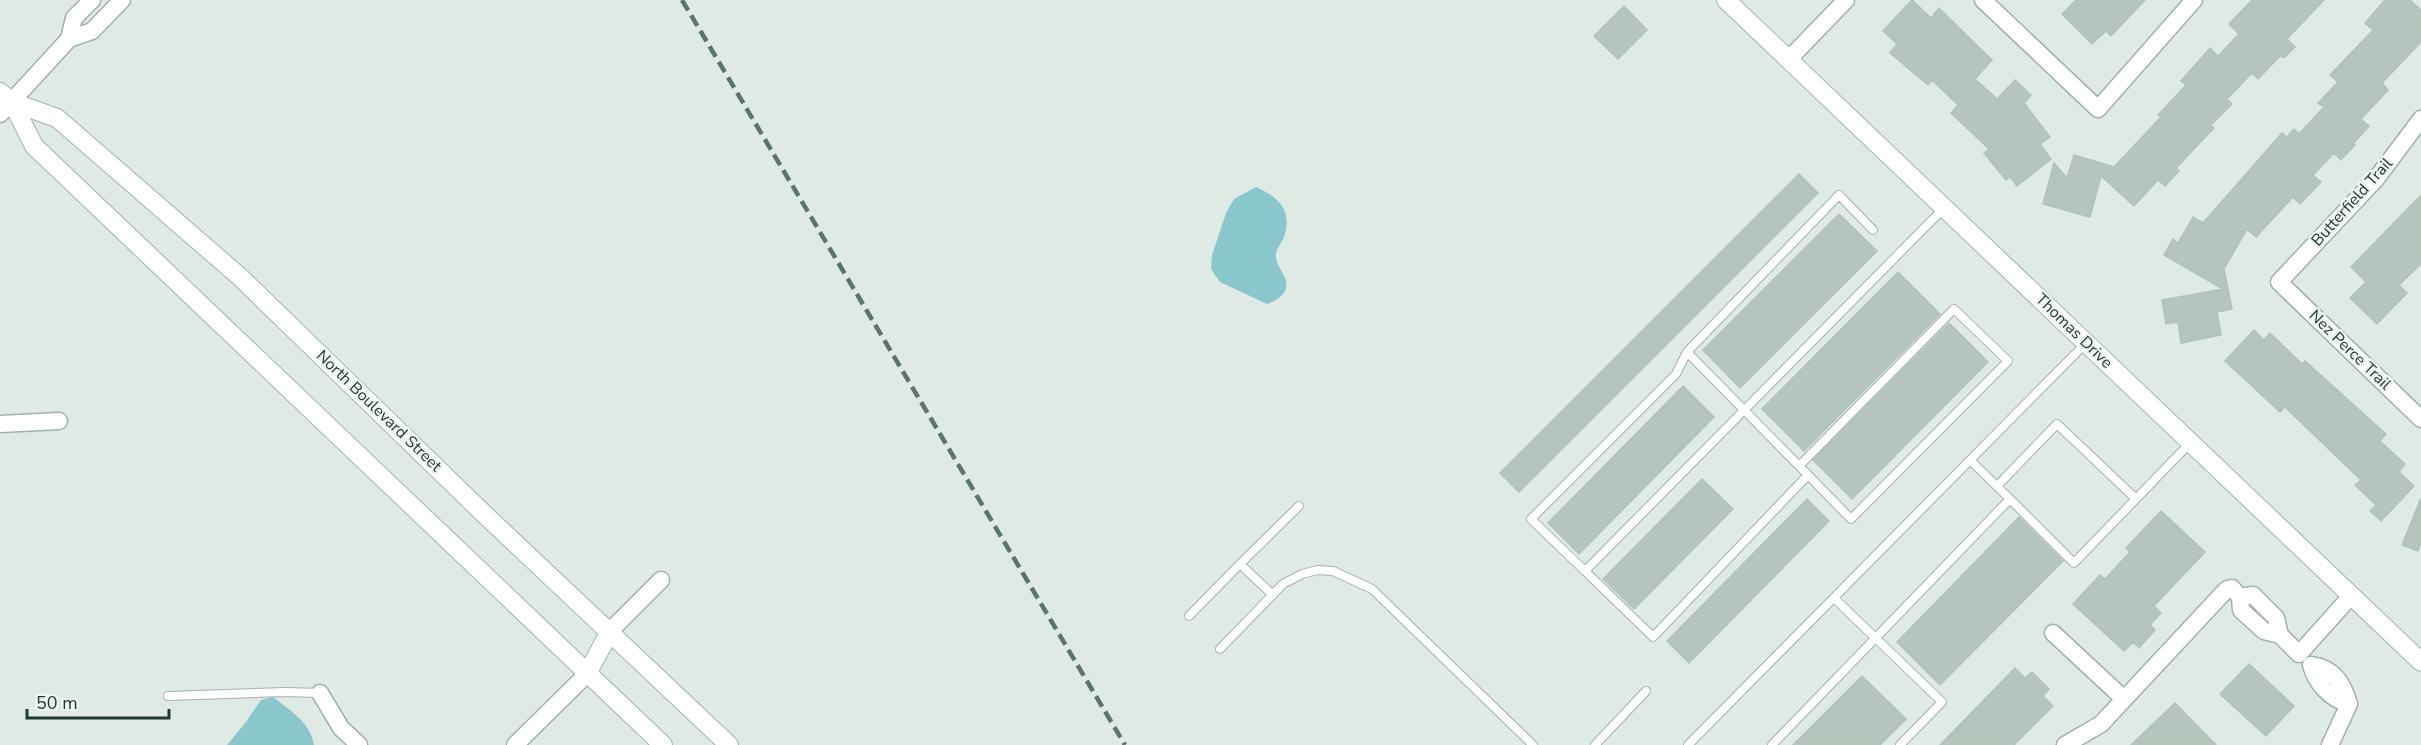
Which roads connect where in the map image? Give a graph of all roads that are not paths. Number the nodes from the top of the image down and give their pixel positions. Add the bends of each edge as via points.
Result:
1 (92, 0) edge
2 (122, 0) edge
3 (1726, 0) edge
4 (1846, 0) edge
5 (1983, 0) edge
6 (2194, 0) edge
7 (69, 39) junction
8 (1789, 59) junction
9 (4, 103) edge
10 (2421, 119) edge
11 (1945, 208) junction
12 (1873, 230) dead end
13 (2279, 282) joint
14 (2086, 343) junction
15 (1687, 352) junction
16 (1744, 412) junction
17 (2421, 419) edge
18 (59, 421) dead end
19 (0, 424) edge
20 (2190, 442) junction
21 (1970, 460) junction
22 (1800, 465) junction
23 (1808, 475) junction
24 (1997, 486) junction
25 (2010, 499) junction
26 (2136, 499) junction
27 (1299, 506) dead end
28 (1240, 564) junction
29 (1585, 571) junction
30 (661, 580) dead end
31 (1272, 595) junction
32 (2351, 596) junction
33 (1834, 598) junction
34 (1189, 616) dead end
35 (610, 631) junction
36 (2053, 633) dead end
37 (1875, 638) junction
38 (1220, 649) dead end
39 (2305, 660) junction
40 (2421, 662) edge
41 (587, 674) junction
42 (1646, 691) dead end
43 (320, 693) joint
44 (168, 696) dead end
45 (2124, 699) junction
46 (359, 745) edge
47 (515, 745) edge
48 (663, 745) edge
49 (729, 745) edge
50 (1533, 745) edge
51 (1595, 745) edge
52 (1688, 745) edge
53 (1772, 745) edge
54 (1900, 745) edge
55 (2065, 745) edge
56 (2330, 745) edge

1 - 7 street via 74,18
2 - 7 street via 92,31
3 - 8 main road, Thomas Drive
4 - 8 street
5 - 6 street via 2098,109
7 - 9 street
8 - 11 main road, Thomas Drive
9 - 35 main road, North Boulevard Street via 57,118 240,277
9 - 41 main road via 34,146
10 - 13 street, Butterfield Trail via 2376,179
11 - 14 main road, Thomas Drive
11 - 16 lane
12 - 15 lane via 1839,195
13 - 17 street, Nez Perce Trail
14 - 20 main road, Thomas Drive
14 - 21 lane
15 - 16 lane
15 - 29 lane via 1676,374 1531,519
16 - 22 lane
16 - 29 lane
18 - 19 street
20 - 26 lane
20 - 32 main road, Thomas Drive
21 - 24 lane
21 - 33 lane
22 - 23 lane
22 - 23 lane via 1954,309 2008,361 1851,519
23 - 29 lane via 1653,637
24 - 25 lane
24 - 26 lane via 2057,424
25 - 26 lane via 2074,563
25 - 37 lane
27 - 28 lane
28 - 31 lane
28 - 34 lane
30 - 35 street
31 - 38 lane
31 - 50 lane via 1283,584 1318,570 1333,571 1371,589
32 - 39 street
32 - 40 main road, Thomas Drive
33 - 37 lane
33 - 52 lane
35 - 41 main road
35 - 49 main road, North Boulevard Street
36 - 45 street
37 - 53 lane
37 - 54 lane via 1942,702
39 - 45 street via 2280,635 2276,618 2253,595 2240,597 2232,588 2227,589
39 - 56 street via 2314,678 2337,700 2349,704
41 - 47 street
41 - 48 main road
42 - 51 lane
43 - 44 lane
43 - 46 street via 341,728
45 - 55 street via 2101,724

